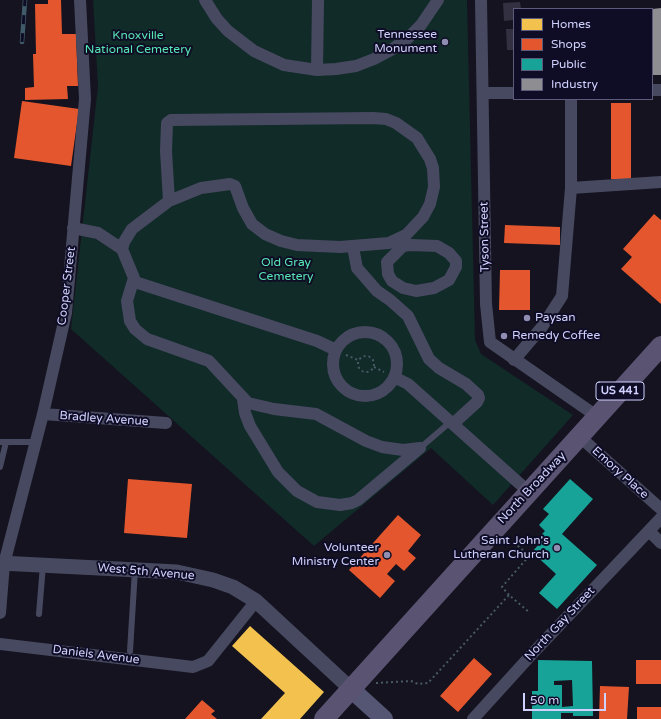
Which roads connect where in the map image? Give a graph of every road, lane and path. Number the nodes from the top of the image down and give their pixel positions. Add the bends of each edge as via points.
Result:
1 (80, 0) edge
2 (205, 0) edge
3 (318, 0) edge
4 (438, 0) edge
5 (481, 0) edge
6 (317, 70) junction
7 (484, 93) junction
8 (513, 93) edge
9 (571, 100) edge
10 (661, 182) edge
11 (571, 188) junction
12 (169, 201) junction
13 (73, 228) junction
14 (401, 242) junction
15 (352, 247) junction
16 (122, 249) junction
17 (135, 282) junction
18 (661, 346) edge
19 (336, 350) junction
20 (363, 356) joint
21 (514, 360) junction
22 (394, 377) junction
23 (243, 399) junction
24 (43, 414) junction
25 (598, 417) junction
26 (166, 423) dead end
27 (454, 423) junction
28 (580, 437) junction
29 (3, 442) edge
30 (36, 442) junction
31 (420, 448) junction
32 (0, 467) edge
33 (529, 492) junction
34 (661, 509) edge
35 (661, 518) edge
36 (649, 531) junction
37 (661, 543) edge
38 (516, 544) dead end
39 (2, 563) edge
40 (42, 565) junction
41 (135, 569) junction
42 (509, 595) junction
43 (256, 601) junction
44 (528, 612) dead end
45 (0, 613) edge
46 (40, 614) dead end
47 (0, 644) edge
48 (130, 651) dead end
49 (375, 684) dead end
50 (351, 689) junction
51 (324, 719) edge
52 (384, 719) edge
53 (473, 719) edge

1 - 13 street, Cooper Street via 85,99
2 - 6 street via 228,32 254,52 284,65
3 - 6 street
4 - 6 street via 421,25 391,50 356,66
5 - 7 street, Tyson Street
7 - 8 street
7 - 21 street, Tyson Street via 483,165 488,332 490,342
9 - 11 street
10 - 11 street
11 - 21 street via 562,296 542,327
12 - 14 street via 166,151 167,123 171,120 386,119 404,127 417,138 430,159 434,177 428,210
12 - 15 street via 201,188 233,184 252,224 265,234 297,245
12 - 16 street via 132,229
13 - 16 street via 98,233
13 - 24 street, Cooper Street via 66,313
14 - 14 street via 443,249 456,261 454,274 445,283 434,288 416,291 403,288 392,281 386,268 387,262
14 - 15 street
15 - 27 street via 357,268 377,292 408,316 429,360 478,395 477,402
16 - 17 street
17 - 19 street via 317,341
17 - 23 street via 127,301 130,320 135,329 155,343 209,361
18 - 25 main road, North Broadway / US 441
19 - 22 street via 341,342 358,332 378,335 386,340 396,357
19 - 22 street via 333,370 343,387 352,393 361,396 376,393
20 - 20 path via 359,360 359,368 363,372 371,371 374,367 373,359
21 - 25 street, Tyson Street
22 - 27 street via 408,384
23 - 31 street via 261,407 316,414 382,447 403,450
23 - 31 street via 250,426 278,472 297,491 317,502 340,505 352,503
24 - 26 street, Bradley Avenue
24 - 30 street, Cooper Street
25 - 28 main road, North Broadway / US 441
27 - 31 lane via 448,424
27 - 33 street
28 - 33 main road, North Broadway / US 441
28 - 34 street, Emory Place
29 - 30 lane
29 - 32 lane
30 - 39 street, Cooper Street
33 - 50 main road, North Broadway / US 441
35 - 36 street, North Gay Street
36 - 37 street
36 - 53 street, North Gay Street
38 - 42 path via 529,556 502,587
39 - 40 street, West 5th Avenue
39 - 45 street, Cooper Street
40 - 41 street, West 5th Avenue
40 - 46 lane
41 - 43 street, West 5th Avenue via 201,576 233,587
41 - 48 lane
42 - 44 path
42 - 49 path via 428,683 418,684 411,681
43 - 47 street, Daniels Avenue via 208,661 193,667
43 - 50 street, West 5th Avenue
50 - 51 main road, North Broadway / US 441
50 - 52 main road, West 5th Avenue

